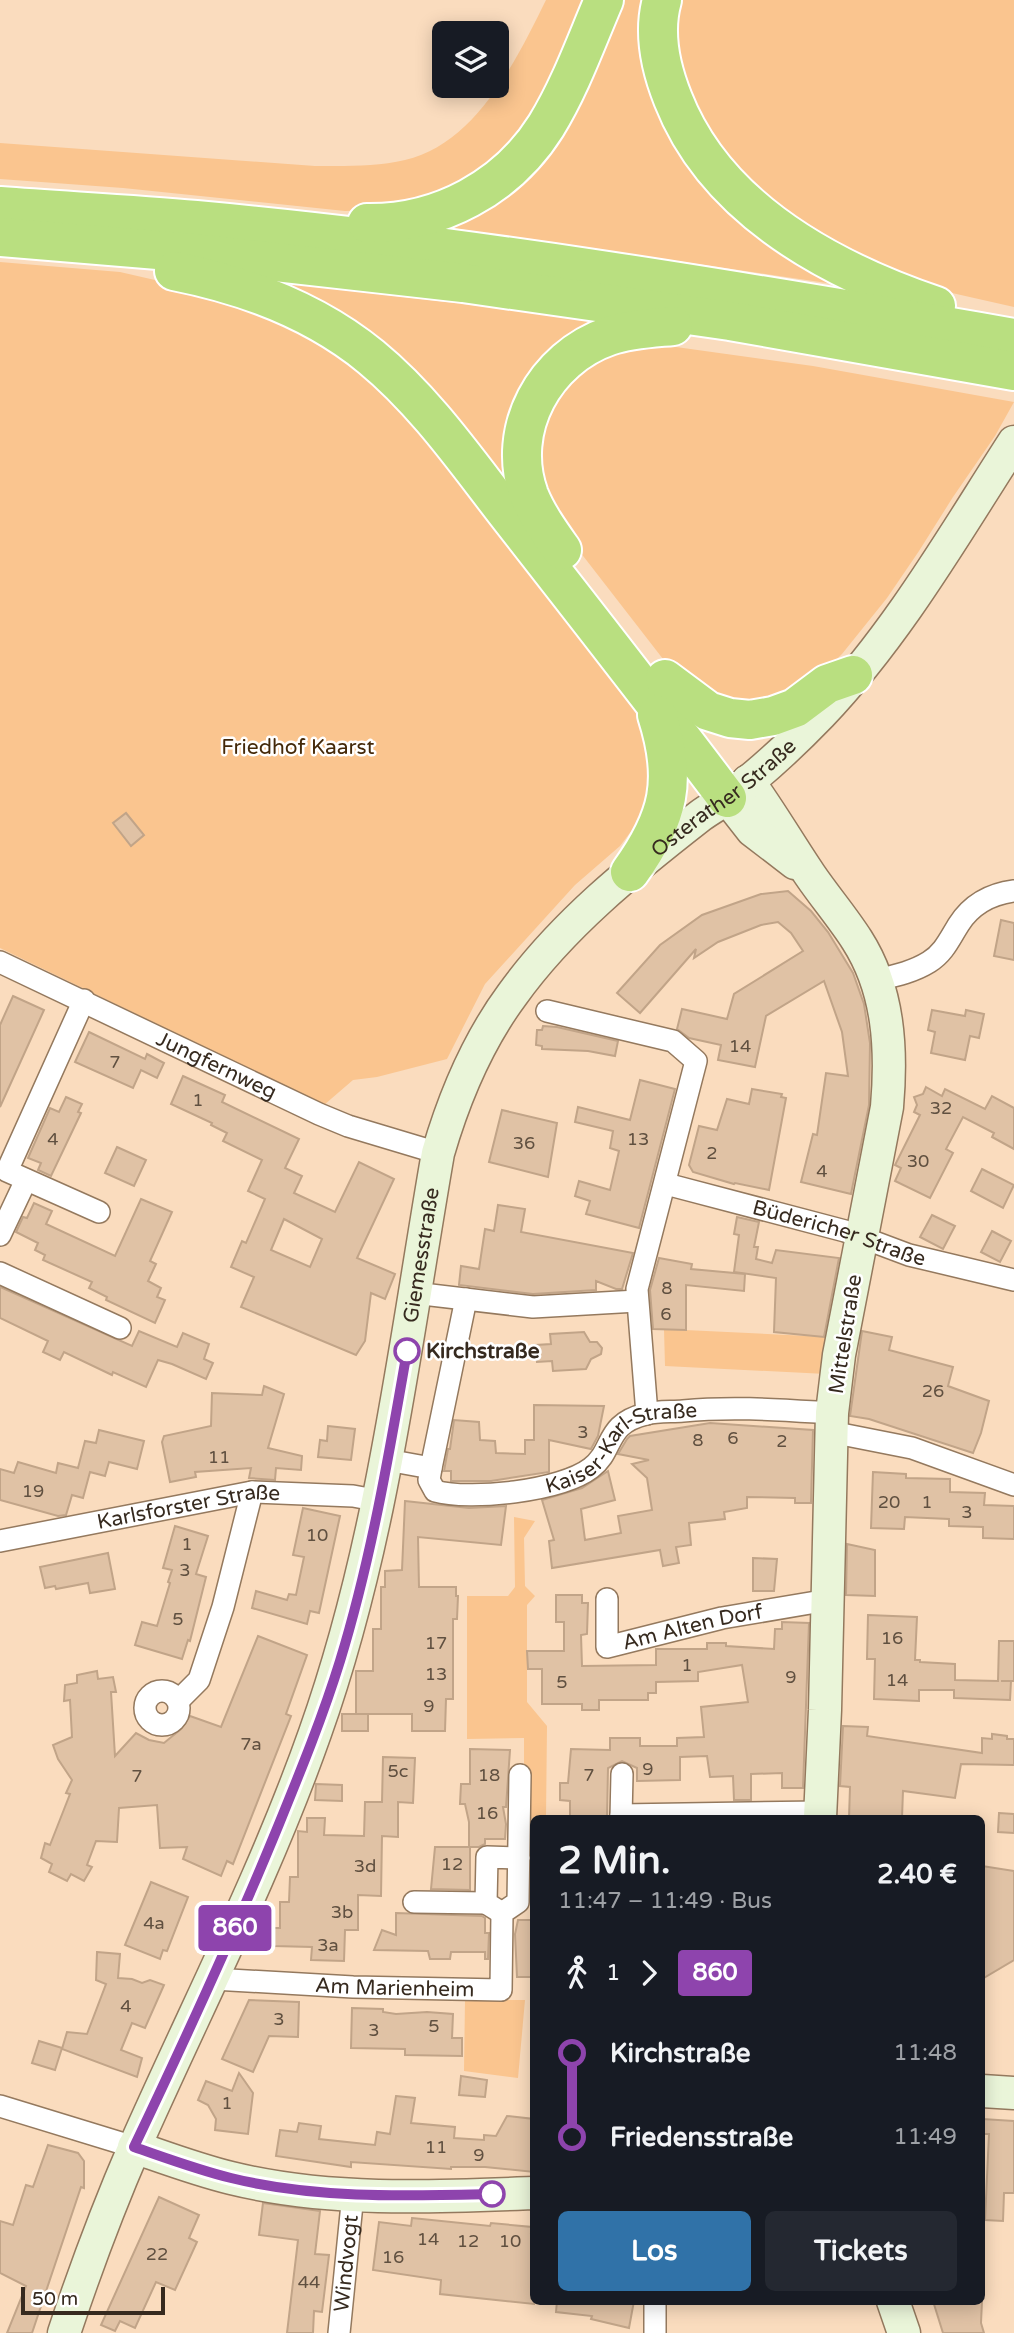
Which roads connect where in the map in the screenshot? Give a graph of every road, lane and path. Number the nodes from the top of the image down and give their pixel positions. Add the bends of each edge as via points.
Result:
1 (604, 0) edge
2 (662, 0) edge
3 (0, 206) edge
4 (197, 220) junction
5 (0, 237) edge
6 (46, 240) junction
7 (730, 321) junction
8 (1014, 336) edge
9 (1014, 371) edge
10 (1014, 442) edge
11 (853, 676) junction
12 (658, 688) junction
13 (738, 789) junction
14 (630, 872) junction
15 (1014, 891) edge
16 (0, 962) edge
17 (877, 980) junction
18 (84, 1000) junction
19 (547, 1012) dead end
20 (438, 1153) junction
21 (11, 1173) edge
22 (666, 1184) junction
23 (99, 1212) dead end
24 (0, 1235) edge
25 (862, 1237) junction
26 (0, 1273) edge
27 (1014, 1280) edge
28 (414, 1293) junction
29 (466, 1299) junction
30 (637, 1301) junction
31 (120, 1328) dead end
32 (647, 1414) junction
33 (832, 1422) junction
34 (387, 1460) junction
35 (431, 1468) junction
36 (1014, 1485) edge
37 (252, 1492) junction
38 (380, 1501) junction
39 (0, 1541) edge
40 (607, 1599) dead end
41 (828, 1600) junction
42 (178, 1701) dead end
43 (622, 1774) dead end
44 (520, 1775) dead end
45 (621, 1815) edge
46 (820, 1815) edge
47 (519, 1858) junction
48 (414, 1902) dead end
49 (494, 1908) junction
50 (213, 1979) junction
51 (985, 2091) edge
52 (1014, 2093) edge
53 (0, 2106) edge
54 (134, 2147) junction
55 (530, 2193) edge
56 (353, 2194) junction
57 (655, 2305) edge
58 (894, 2305) edge
59 (64, 2333) edge
60 (339, 2333) edge
61 (654, 2333) edge
62 (904, 2333) edge

1 - 4 highway via 545,127 519,161 486,189 457,205 418,219 381,223
2 - 8 highway via 658,41 664,79 704,158 737,194 793,240 850,271
3 - 4 highway
4 - 8 highway via 468,252
5 - 6 highway
6 - 7 highway via 463,283
6 - 12 highway via 236,286 310,317 370,357 429,416
7 - 9 highway
7 - 12 highway via 639,330 586,345 560,365 538,392 526,421 522,446 529,495
10 - 11 main road, Osterather Straße via 912,601
11 - 12 highway via 827,684 795,708 750,720 708,711
11 - 13 main road, Osterather Straße via 794,741
12 - 13 highway
12 - 14 highway via 669,789 656,832
13 - 14 main road, Osterather Straße
13 - 17 main road, Mittelstraße via 772,814 858,942
14 - 20 main road, Osterather Straße via 577,920 511,996 468,1071
15 - 17 street via 981,901 930,962
16 - 18 street, Jungfernweg
17 - 25 main road, Mittelstraße via 889,1039 890,1071
18 - 20 street, Jungfernweg via 319,1114
18 - 21 street
19 - 22 street via 673,1041 696,1061
20 - 28 main road, Giemesstraße
21 - 23 street
21 - 24 street
22 - 25 street, Büdericher Straße
22 - 30 street
25 - 27 street, Büdericher Straße via 909,1255
25 - 33 main road, Mittelstraße via 839,1355
26 - 31 street
28 - 29 street
28 - 34 main road, Giemesstraße
29 - 30 street via 533,1307
29 - 35 street
30 - 32 street
32 - 33 street, Kaiser-Karl-Straße via 758,1408
32 - 35 street, Kaiser-Karl-Straße via 618,1428 592,1468 520,1492 441,1493 431,1486
33 - 36 street, Kaiser-Karl-Straße
33 - 41 main road, Mittelstraße
34 - 35 street
34 - 38 main road, Giemesstraße
37 - 38 street, Karlsforster Straße
37 - 39 street, Karlsforster Straße
37 - 42 street via 199,1680
38 - 50 main road, Giemesstraße via 340,1661 314,1736
40 - 41 street, Am Alten Dorf via 607,1647 722,1618
41 - 46 main road, Mittelstraße
43 - 45 street
44 - 47 street
47 - 49 street via 518,1902
47 - 49 street, Am Marienheim via 487,1857
48 - 49 street
49 - 50 street, Am Marienheim via 501,1990
50 - 54 main road, Giemesstraße
51 - 52 main road
53 - 54 street
54 - 56 main road via 232,2178
54 - 59 main road, Giemesstraße
55 - 56 main road
56 - 60 street, Windvogt
57 - 61 street
58 - 62 main road

